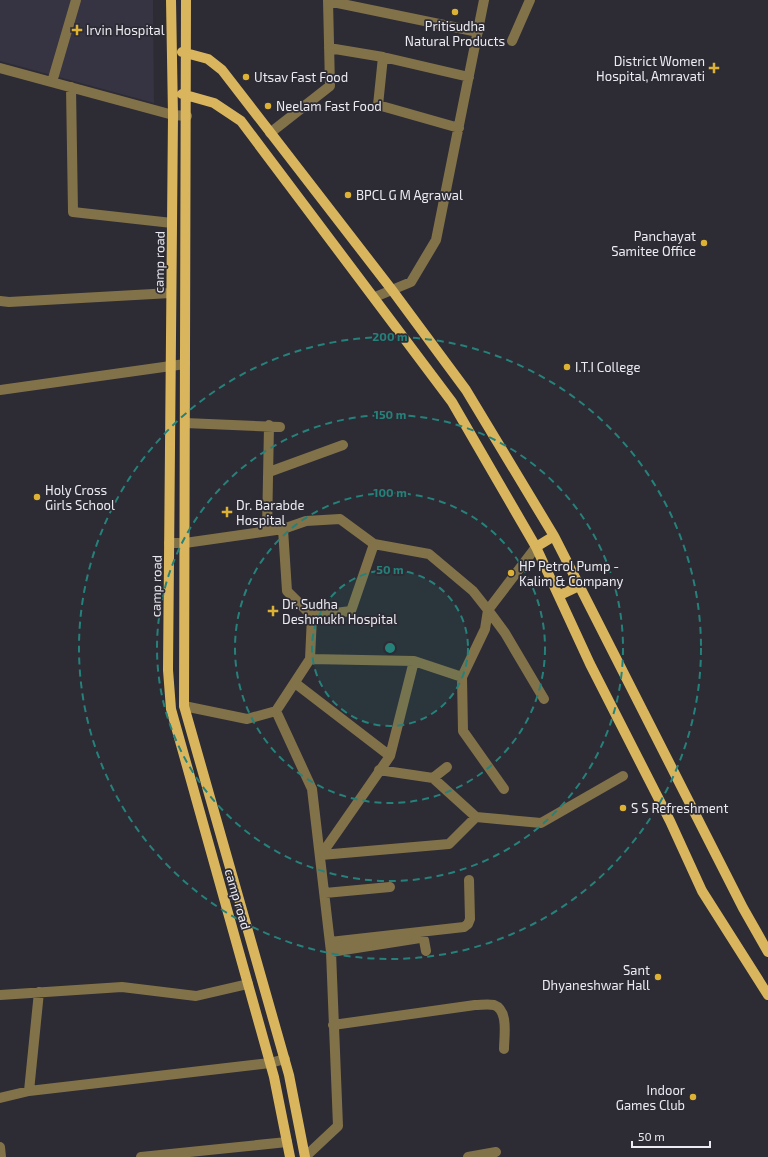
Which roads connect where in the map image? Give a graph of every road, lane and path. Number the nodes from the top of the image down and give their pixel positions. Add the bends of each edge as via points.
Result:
1 (76, 0) edge
2 (171, 0) edge
3 (186, 0) edge
4 (484, 0) edge
5 (530, 0) edge
6 (328, 1) edge
7 (478, 32) junction
8 (512, 41) dead end
9 (329, 48) junction
10 (172, 52) junction
11 (187, 52) junction
12 (383, 57) junction
13 (0, 68) edge
14 (173, 72) junction
15 (187, 72) junction
16 (469, 77) junction
17 (52, 82) junction
18 (71, 87) junction
19 (173, 94) junction
20 (187, 95) junction
21 (173, 115) junction
22 (187, 116) junction
23 (459, 128) junction
24 (270, 133) junction
25 (173, 168) junction
26 (187, 168) junction
27 (172, 223) junction
28 (392, 290) junction
29 (171, 293) junction
30 (375, 297) junction
31 (0, 301) edge
32 (185, 364) junction
33 (171, 365) junction
34 (185, 378) junction
35 (170, 380) junction
36 (0, 390) edge
37 (186, 423) junction
38 (269, 425) junction
39 (280, 426) dead end
40 (343, 445) dead end
41 (269, 472) junction
42 (283, 529) junction
43 (267, 531) junction
44 (554, 536) junction
45 (169, 543) junction
46 (185, 543) junction
47 (374, 544) junction
48 (536, 547) junction
49 (579, 586) junction
50 (560, 595) junction
51 (488, 610) junction
52 (312, 616) junction
53 (310, 659) junction
54 (414, 661) junction
55 (462, 677) junction
56 (295, 683) junction
57 (544, 699) dead end
58 (184, 706) junction
59 (276, 712) junction
60 (390, 756) junction
61 (447, 767) dead end
62 (379, 770) junction
63 (623, 776) dead end
64 (433, 778) junction
65 (504, 789) dead end
66 (476, 817) junction
67 (320, 855) junction
68 (469, 880) dead end
69 (390, 887) dead end
70 (324, 893) junction
71 (244, 917) junction
72 (230, 920) junction
73 (330, 947) junction
74 (426, 951) dead end
75 (768, 952) edge
76 (248, 984) junction
77 (39, 992) junction
78 (0, 995) edge
79 (768, 995) edge
80 (333, 1025) junction
81 (504, 1049) dead end
82 (284, 1059) junction
83 (270, 1063) junction
84 (29, 1091) junction
85 (0, 1098) edge
86 (287, 1142) junction
87 (0, 1147) edge
88 (496, 1152) dead end
89 (1, 1157) edge
90 (141, 1157) edge
91 (290, 1157) edge
92 (305, 1157) edge
93 (468, 1157) edge

1 - 17 street
2 - 10 main road, camp road
3 - 11 main road, camp road
4 - 7 street
5 - 8 street
6 - 7 street
6 - 9 street
7 - 16 street
9 - 12 street
9 - 24 street via 330,86
10 - 11 main road
10 - 14 main road, camp road
11 - 15 main road, camp road
11 - 24 main road via 208,59 222,70
12 - 16 street
12 - 23 street via 378,106
13 - 17 street
14 - 15 main road
14 - 19 main road, camp road
15 - 20 main road, camp road
16 - 23 street
17 - 18 street
18 - 21 street
18 - 27 street via 73,212
19 - 20 main road
19 - 21 main road, camp road
20 - 22 main road, camp road
20 - 30 main road via 214,103 240,122
21 - 22 street
21 - 25 main road, camp road
22 - 26 main road, camp road
23 - 28 street via 436,240 411,282
24 - 28 main road
25 - 26 main road
25 - 27 main road, camp road
26 - 32 main road, camp road
27 - 29 main road, camp road
28 - 30 street
28 - 44 main road via 466,390
29 - 31 street
29 - 33 main road, camp road
30 - 48 main road via 452,402
32 - 33 street
32 - 34 main road, camp road
33 - 35 main road, camp road
33 - 36 street
34 - 35 street
34 - 37 main road, camp road
35 - 45 main road, camp road
37 - 38 street
37 - 46 main road, camp road
38 - 39 street
38 - 41 street
40 - 41 street
41 - 43 street
42 - 43 street
42 - 47 street via 306,521 340,519
42 - 52 street via 287,591
43 - 46 street
44 - 48 main road
44 - 49 main road
45 - 46 street
45 - 72 main road, camp road via 168,670 171,710
46 - 58 main road, camp road
47 - 51 street via 429,554 473,591
47 - 52 street via 351,611
48 - 50 main road
48 - 51 street
49 - 50 main road
49 - 75 main road via 743,908
50 - 79 main road via 590,664 670,821 702,891
51 - 55 street via 485,629
51 - 57 street via 505,633
52 - 53 street
53 - 54 street
53 - 56 street
54 - 55 street
54 - 60 street
55 - 65 street via 464,731
56 - 59 street
56 - 60 street
58 - 59 street via 247,719
58 - 71 main road, camp road
59 - 67 street via 312,789
60 - 62 street
61 - 64 street
62 - 64 street
62 - 67 street
63 - 66 street via 541,823
64 - 66 street
66 - 67 street via 449,844
67 - 70 street
68 - 73 street via 470,919 464,927
69 - 70 street
70 - 73 street
71 - 72 street
71 - 82 main road, camp road
72 - 76 main road, camp road
73 - 74 street via 420,938 424,940
73 - 80 street
76 - 77 street via 196,996 122,987
76 - 83 main road, camp road
77 - 78 street
77 - 84 street
80 - 81 street via 475,1005 493,1005 501,1010 504,1016
80 - 92 street via 338,1126
82 - 83 street
82 - 92 main road, camp road
83 - 84 street
83 - 86 main road, camp road
84 - 85 street
86 - 90 street
86 - 91 main road, camp road
87 - 89 street
88 - 93 street

